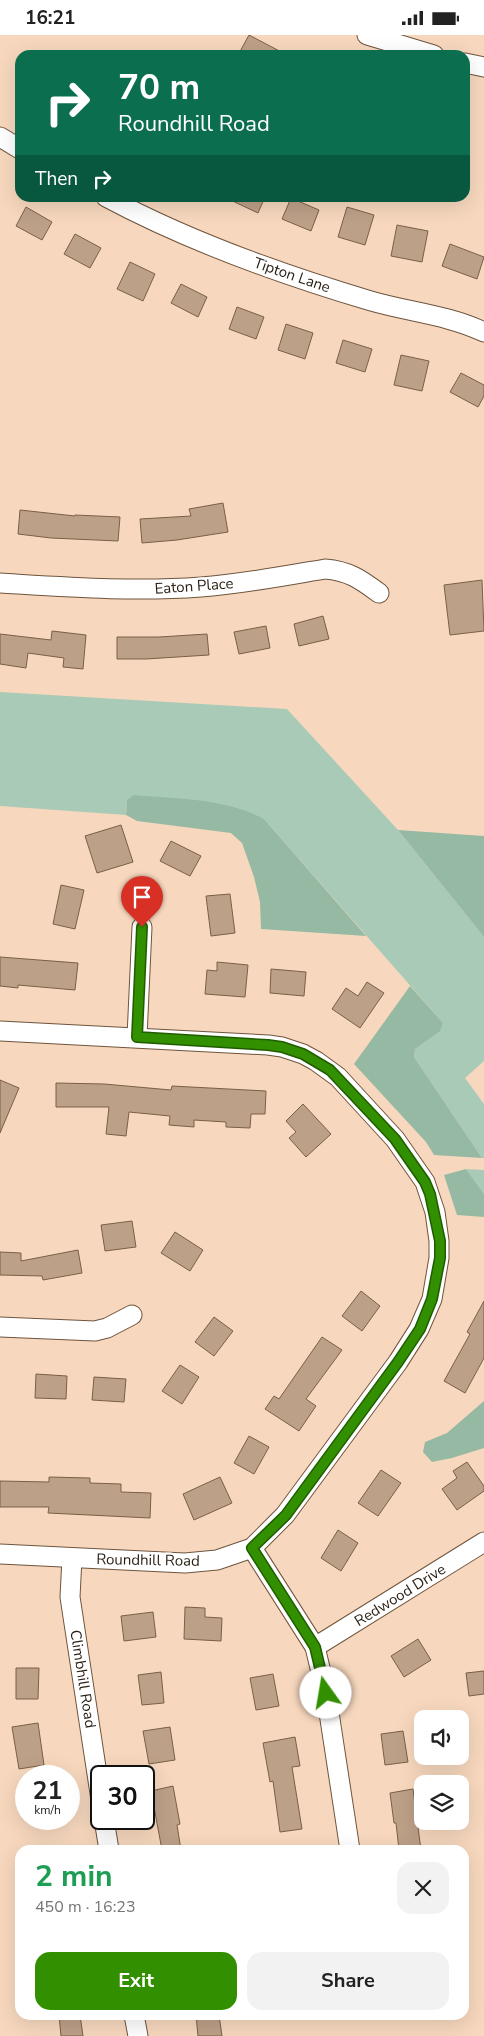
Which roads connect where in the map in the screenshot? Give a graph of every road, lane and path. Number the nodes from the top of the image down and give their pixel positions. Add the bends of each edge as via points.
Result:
1 (367, 35) edge
2 (417, 50) edge
3 (470, 64) edge
4 (484, 67) edge
5 (0, 137) edge
6 (15, 146) edge
7 (116, 202) edge
8 (484, 333) edge
9 (0, 583) edge
10 (379, 593) dead end
11 (142, 927) dead end
12 (0, 1031) edge
13 (137, 1037) junction
14 (132, 1315) dead end
15 (0, 1327) edge
16 (484, 1542) edge
17 (252, 1548) junction
18 (0, 1554) edge
19 (72, 1558) junction
20 (315, 1647) junction
21 (96, 1765) edge
22 (106, 1830) edge
23 (108, 1845) edge
24 (349, 1845) edge
25 (135, 2020) edge
26 (138, 2036) edge

1 - 2 street
3 - 4 street
5 - 6 street
7 - 8 street, Tipton Lane via 180,233 248,260 373,301 450,319
9 - 10 street, Eaton Place via 165,589 234,584 338,569 354,575
11 - 13 street
12 - 13 street, Roundhill Road
13 - 17 street, Roundhill Road via 268,1045 282,1047 316,1061 338,1077 395,1139 425,1182 435,1212 440,1241 438,1272 420,1329 286,1515
14 - 15 street via 95,1331
16 - 20 street, Redwood Drive
17 - 19 street, Roundhill Road via 201,1563
17 - 20 street
18 - 19 street, Roundhill Road
19 - 21 street, Climbhill Road via 70,1597
20 - 24 street via 326,1693
22 - 23 street
25 - 26 street

